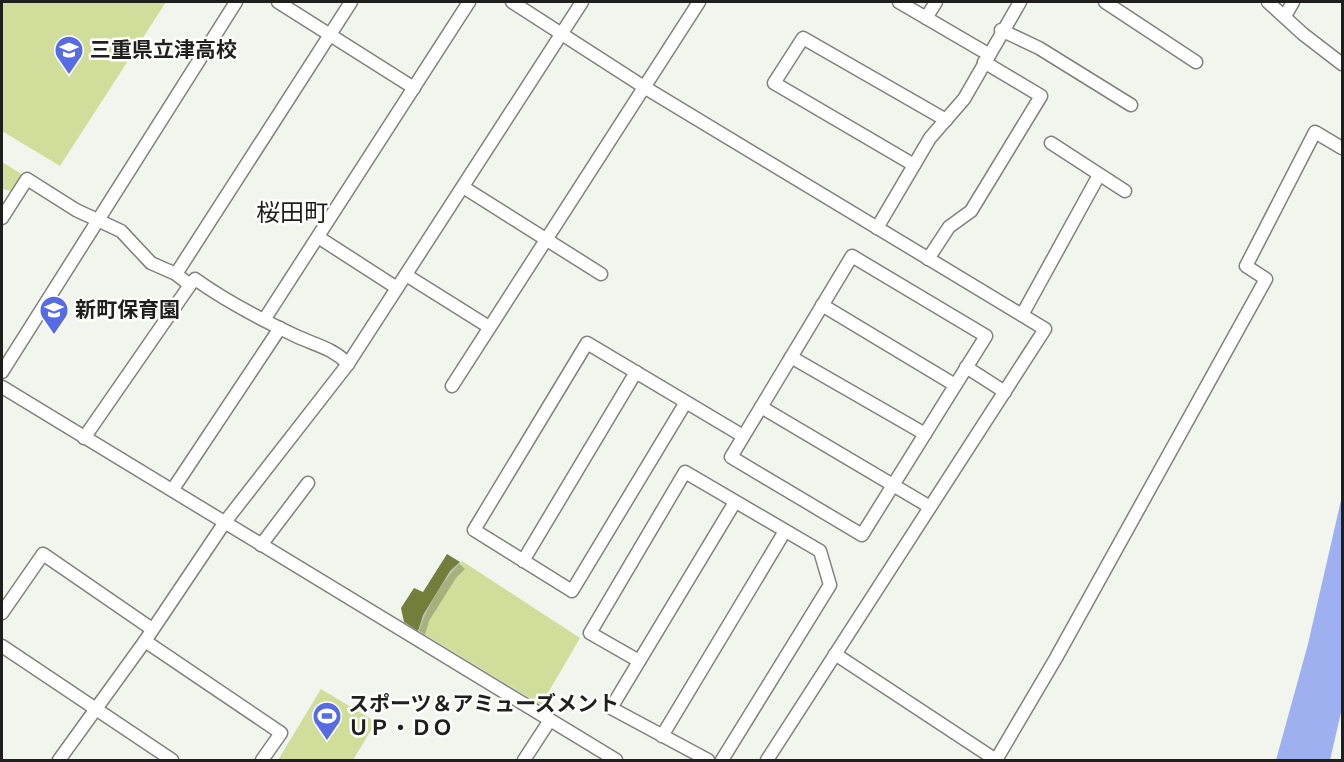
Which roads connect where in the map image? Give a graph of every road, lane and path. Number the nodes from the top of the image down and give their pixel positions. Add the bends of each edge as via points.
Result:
1 (236, 2) edge
2 (278, 2) edge
3 (351, 2) edge
4 (469, 2) edge
5 (512, 2) edge
6 (582, 2) edge
7 (699, 2) edge
8 (899, 2) edge
9 (936, 2) edge
10 (1020, 2) edge
11 (1105, 2) edge
12 (1268, 2) edge
13 (1293, 2) edge
14 (1284, 16) junction
15 (926, 18) junction
16 (1001, 30) junction
17 (561, 33) junction
18 (330, 35) junction
19 (986, 58) junction
20 (1197, 62) dead end
21 (1342, 64) edge
22 (644, 87) junction
23 (414, 88) junction
24 (1131, 105) dead end
25 (946, 120) junction
26 (1052, 143) dead end
27 (1342, 148) edge
28 (914, 165) junction
29 (1099, 175) junction
30 (463, 187) junction
31 (1125, 191) dead end
32 (7, 199) edge
33 (2, 218) edge
34 (98, 221) junction
35 (877, 228) junction
36 (318, 237) junction
37 (546, 239) junction
38 (928, 259) junction
39 (176, 274) junction
40 (406, 274) junction
41 (601, 274) dead end
42 (190, 285) junction
43 (397, 288) junction
44 (822, 305) junction
45 (1022, 315) junction
46 (264, 321) junction
47 (489, 327) junction
48 (280, 328) junction
49 (790, 357) junction
50 (348, 364) junction
51 (966, 367) junction
52 (2, 372) edge
53 (636, 372) junction
54 (955, 385) junction
55 (452, 386) dead end
56 (2, 387) edge
57 (1005, 392) junction
58 (686, 402) junction
59 (761, 407) junction
60 (925, 434) junction
61 (743, 436) junction
62 (84, 438) junction
63 (308, 483) dead end
64 (893, 485) junction
65 (173, 489) junction
66 (735, 502) junction
67 (930, 507) junction
68 (225, 522) junction
69 (785, 531) junction
70 (261, 545) junction
71 (523, 561) junction
72 (2, 613) edge
73 (152, 629) junction
74 (145, 641) junction
75 (2, 646) edge
76 (835, 654) junction
77 (639, 661) junction
78 (96, 710) junction
79 (550, 720) junction
80 (662, 736) junction
81 (59, 760) edge
82 (172, 760) edge
83 (262, 760) edge
84 (524, 760) edge
85 (616, 760) edge
86 (708, 760) edge
87 (722, 760) edge
88 (767, 760) edge
89 (996, 760) edge

1 - 34 street
2 - 18 street
3 - 18 street
4 - 23 street
5 - 17 street
6 - 17 street
7 - 22 street
8 - 15 street
9 - 15 street
10 - 16 street
11 - 20 street
12 - 14 street
13 - 14 street
14 - 21 street
15 - 19 street
16 - 19 street
16 - 24 street via 1039,48
17 - 22 street
17 - 30 street
18 - 23 street
18 - 39 street
19 - 25 street via 964,99
19 - 38 street via 1041,96 971,210 949,227
22 - 35 street
22 - 37 street
23 - 36 street
25 - 28 street
25 - 28 street via 802,38 774,83
26 - 29 street
27 - 89 street via 1316,132 1246,266 1266,279
28 - 35 street
29 - 31 street
29 - 45 street
30 - 37 street
30 - 40 street
32 - 33 street
32 - 34 street via 27,179
34 - 39 street via 121,231 151,263
34 - 52 street
35 - 38 street
36 - 43 street
36 - 46 street
37 - 41 street
37 - 47 street
38 - 45 street
39 - 42 street
40 - 43 street
40 - 47 street
42 - 46 street via 195,279 227,303
42 - 62 street
43 - 50 street
44 - 49 street
44 - 51 street via 852,256 986,336
44 - 54 street
45 - 57 street via 1045,329
46 - 48 street
47 - 55 street
48 - 50 street via 337,351
48 - 65 street
49 - 59 street
49 - 60 street
50 - 68 street
51 - 54 street
51 - 57 street
53 - 58 street
53 - 71 street
53 - 71 street via 587,343 474,531
54 - 60 street
56 - 62 street
57 - 67 street
58 - 61 street
58 - 71 street via 572,591
59 - 61 street
59 - 64 street
60 - 64 street
61 - 64 street via 731,457 862,535
62 - 65 street
63 - 70 street
64 - 67 street
65 - 68 street
66 - 69 street
66 - 77 street
66 - 77 street via 685,472 590,633
67 - 76 street
68 - 70 street
68 - 73 street
69 - 80 street
69 - 87 street via 820,551 830,585
70 - 79 street
72 - 73 street via 43,554
73 - 74 street
74 - 78 street
74 - 83 street via 281,733
75 - 78 street
76 - 88 street
76 - 89 street
77 - 80 street via 611,708
78 - 81 street
78 - 82 street
79 - 84 street
79 - 85 street
80 - 86 street

